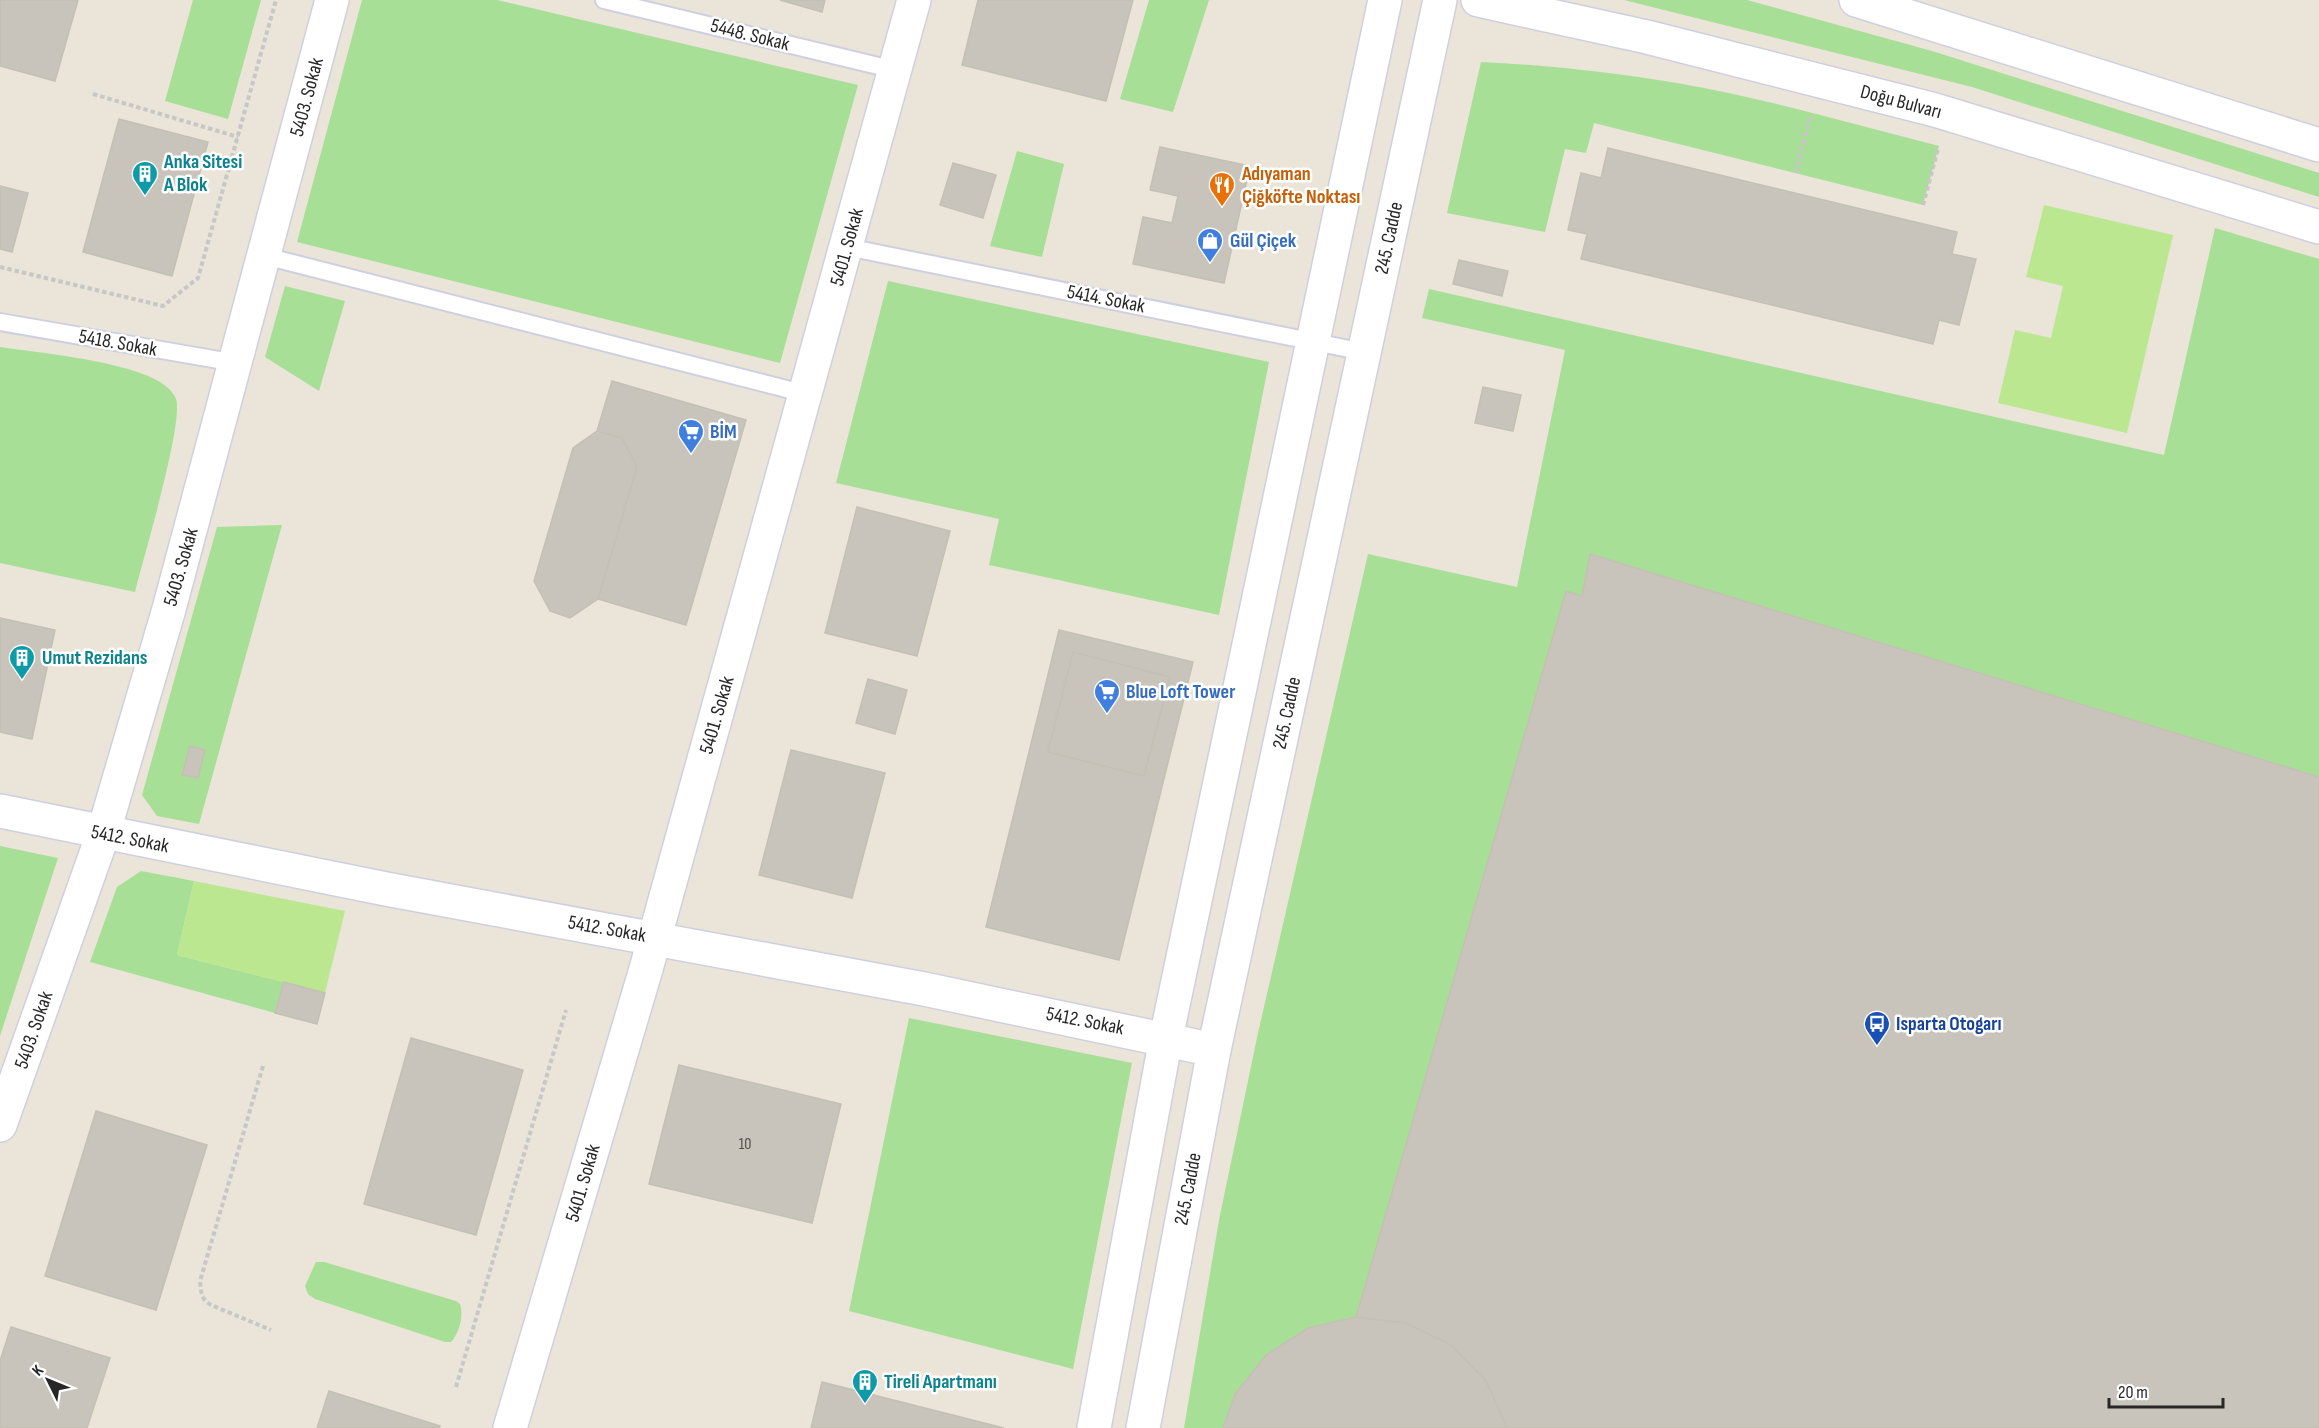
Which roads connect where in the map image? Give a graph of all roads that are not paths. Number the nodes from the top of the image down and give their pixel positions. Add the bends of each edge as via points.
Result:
1 (332, 0) edge
2 (604, 0) edge
3 (914, 0) edge
4 (1385, 0) edge
5 (1440, 0) edge
6 (1478, 0) edge
7 (1856, 0) edge
8 (895, 70) junction
9 (2319, 145) edge
10 (2319, 227) edge
11 (847, 247) junction
12 (265, 256) junction
13 (0, 322) edge
14 (1313, 340) junction
15 (1364, 352) junction
16 (236, 363) junction
17 (807, 394) junction
18 (0, 811) edge
19 (103, 834) junction
20 (655, 938) junction
21 (1166, 1038) junction
22 (1214, 1050) junction
23 (0, 1125) edge
24 (510, 1428) edge
25 (1094, 1428) edge
26 (1143, 1428) edge

1 - 12 street, 5403. Sokak
2 - 8 lane, 5448. Sokak
3 - 8 street, 5401. Sokak
4 - 14 street
5 - 15 street, 245. Cadde
6 - 10 street, Doğu Bulvarı via 1647,37 1935,110
7 - 9 street
8 - 11 street, 5401. Sokak
11 - 14 lane, 5414. Sokak
11 - 17 street, 5401. Sokak
12 - 16 street, 5403. Sokak
12 - 17 lane
13 - 16 lane, 5418. Sokak
14 - 15 lane, 5414. Sokak
14 - 21 street
15 - 22 street, 245. Cadde
16 - 19 street, 5403. Sokak
17 - 20 street, 5401. Sokak
18 - 19 street, 5412. Sokak
19 - 20 street, 5412. Sokak
19 - 23 street, 5403. Sokak
20 - 21 street, 5412. Sokak
20 - 24 street, 5401. Sokak
21 - 22 street, 5412. Sokak
21 - 25 street
22 - 26 street, 245. Cadde

